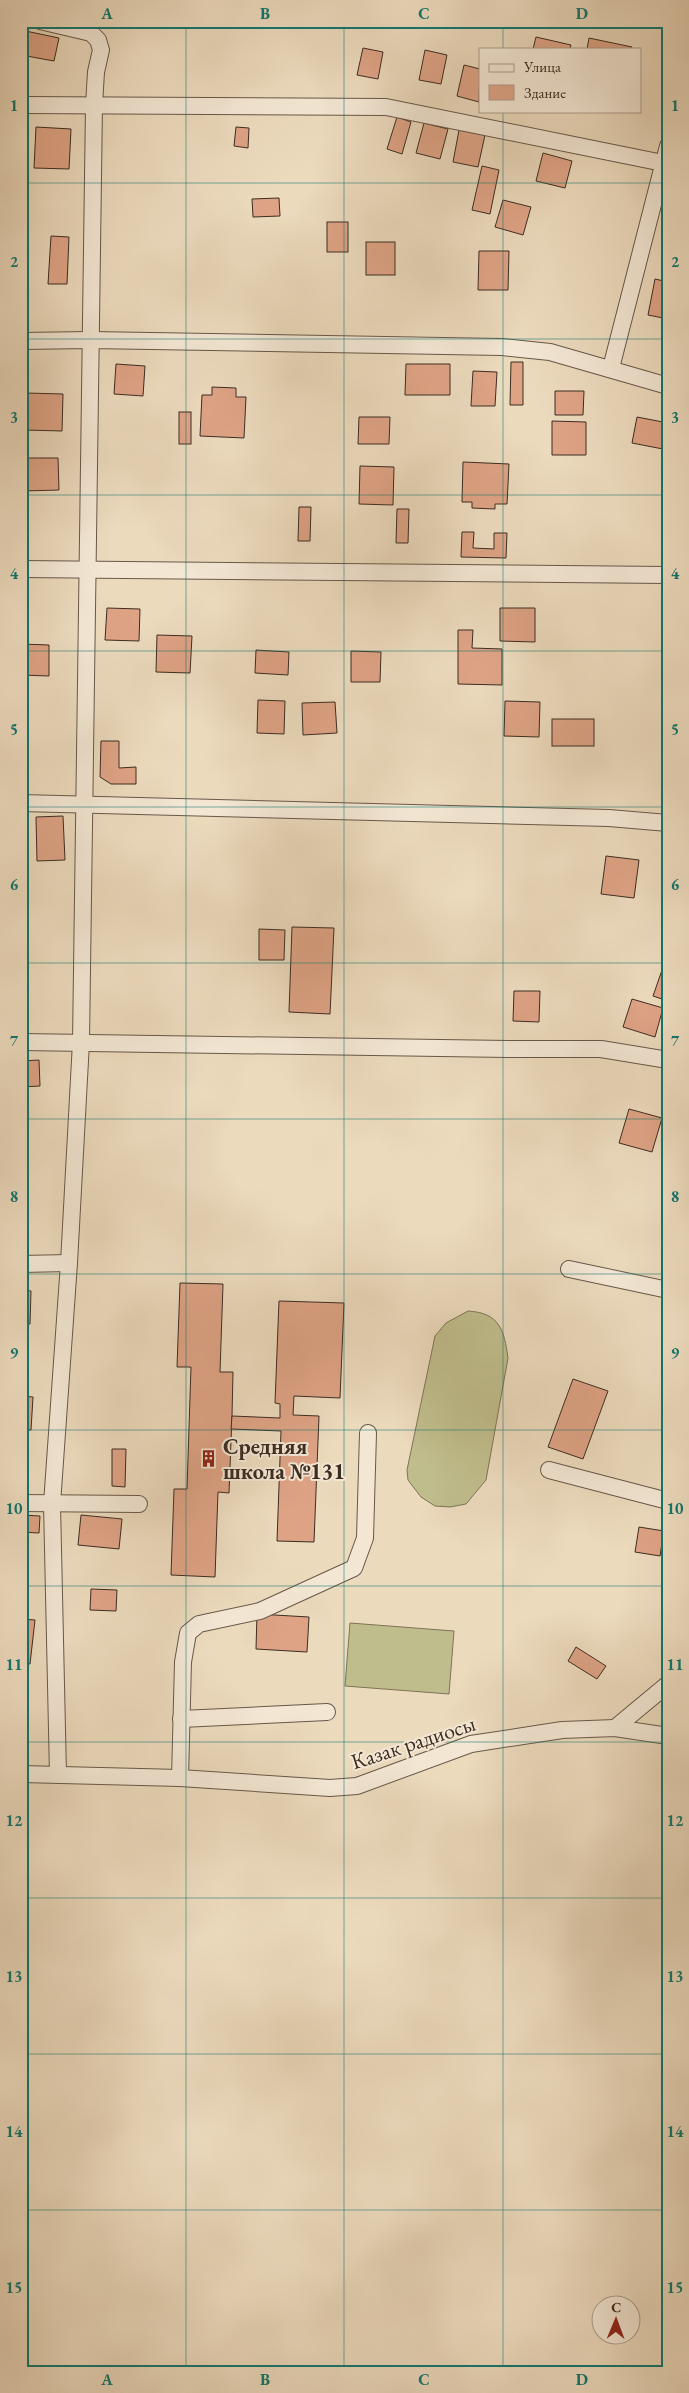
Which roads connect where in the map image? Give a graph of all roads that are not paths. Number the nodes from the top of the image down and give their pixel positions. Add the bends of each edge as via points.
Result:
1 (40, 21) edge
2 (21, 105) edge
3 (94, 105) junction
4 (668, 146) edge
5 (666, 163) edge
6 (91, 340) junction
7 (21, 341) edge
8 (611, 368) junction
9 (668, 386) edge
10 (21, 569) edge
11 (88, 569) junction
12 (668, 575) edge
13 (21, 804) edge
14 (84, 804) junction
15 (668, 823) edge
16 (21, 1042) edge
17 (81, 1042) junction
18 (668, 1060) edge
19 (69, 1263) junction
20 (21, 1264) edge
21 (569, 1269) dead end
22 (668, 1290) edge
23 (368, 1433) dead end
24 (549, 1470) dead end
25 (668, 1501) edge
26 (21, 1503) edge
27 (52, 1504) junction
28 (139, 1504) dead end
29 (668, 1684) edge
30 (327, 1712) dead end
31 (182, 1719) junction
32 (615, 1728) junction
33 (668, 1736) edge
34 (21, 1774) edge
35 (58, 1774) junction
36 (180, 1778) junction

1 - 3 street via 91,33 98,40 101,50
2 - 3 street
3 - 5 street via 386,107
3 - 6 street
4 - 5 street
5 - 8 street
6 - 7 street
6 - 8 street via 502,347 550,352
6 - 11 street
8 - 9 street
10 - 11 street
11 - 12 street
11 - 14 street
13 - 14 street
14 - 15 street via 609,818
14 - 17 street
16 - 17 street
17 - 18 street via 578,1048
17 - 19 street
19 - 20 street
19 - 27 street
21 - 22 street
23 - 31 street via 365,1538 354,1568 260,1611 193,1628 188,1633 183,1662
24 - 25 street
26 - 27 street
27 - 28 street
27 - 35 street
29 - 32 street
30 - 31 street
31 - 36 street
32 - 33 street, Казак радиосы
32 - 36 street, Казак радиосы via 562,1730 471,1744 357,1786 330,1788
34 - 35 street, Казак радиосы
35 - 36 street, Казак радиосы

